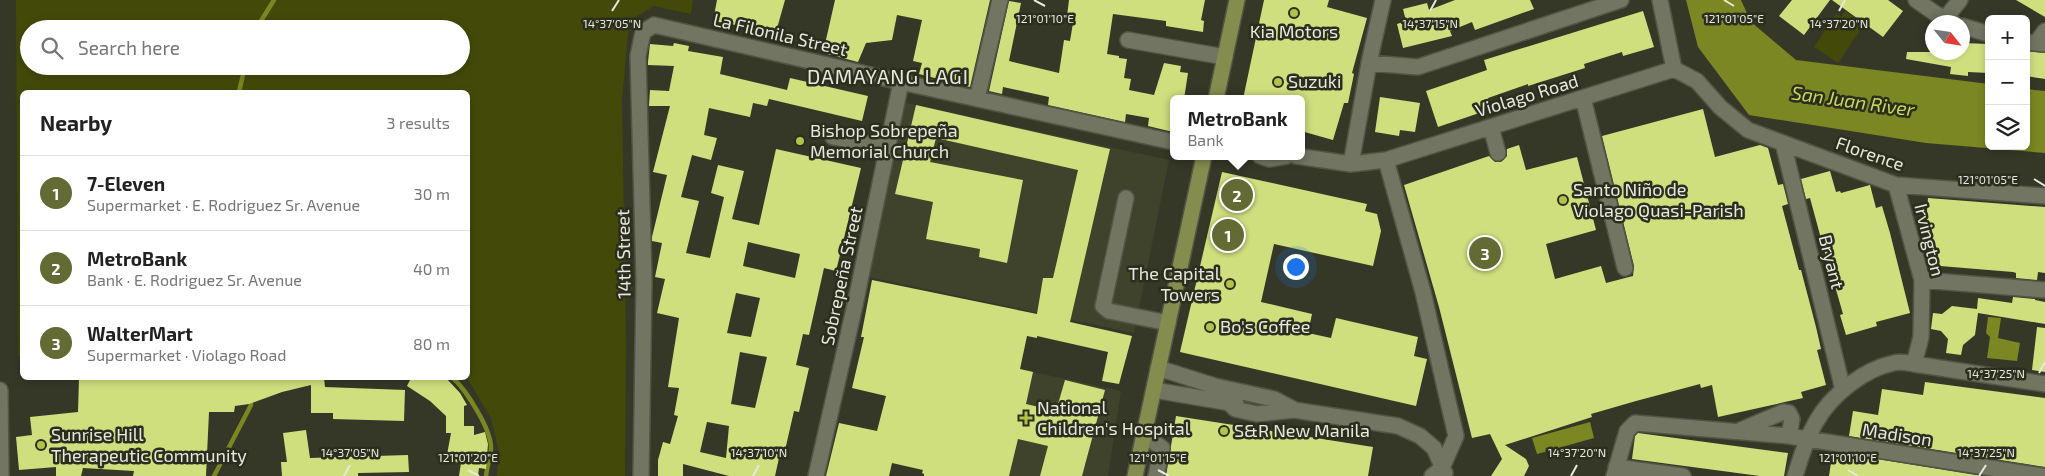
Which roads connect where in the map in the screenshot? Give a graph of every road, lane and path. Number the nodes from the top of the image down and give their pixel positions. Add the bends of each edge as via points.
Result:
1 (1000, 0) edge
2 (1237, 0) edge
3 (1383, 0) edge
4 (1621, 0) edge
5 (1660, 0) edge
6 (1916, 0) edge
7 (1960, 0) edge
8 (1939, 15) edge
9 (1951, 15) edge
10 (1970, 28) edge
11 (643, 32) joint
12 (1985, 33) edge
13 (1128, 40) dead end
14 (1225, 57) junction
15 (1369, 63) junction
16 (1674, 70) junction
17 (901, 82) junction
18 (1217, 95) edge
19 (1583, 98) junction
20 (977, 99) junction
21 (1491, 127) junction
22 (833, 138) dead end
23 (1170, 141) edge
24 (1783, 143) junction
25 (888, 148) junction
26 (1498, 152) dead end
27 (1305, 157) edge
28 (1203, 160) edge
29 (1386, 160) junction
30 (1351, 164) junction
31 (1896, 185) junction
32 (2045, 196) edge
33 (1126, 198) dead end
34 (1625, 268) dead end
35 (1922, 280) junction
36 (2045, 290) edge
37 (1168, 323) junction
38 (1914, 364) junction
39 (1158, 368) junction
40 (2045, 384) edge
41 (0, 390) edge
42 (1154, 390) junction
43 (1843, 390) junction
44 (1213, 392) junction
45 (1294, 410) junction
46 (1739, 431) junction
47 (1144, 435) junction
48 (1789, 436) junction
49 (1806, 441) junction
50 (1615, 472) edge
51 (1440, 473) edge
52 (1, 476) edge
53 (641, 476) edge
54 (816, 476) edge
55 (1136, 476) edge
56 (1156, 476) edge
57 (1683, 476) edge
58 (1795, 476) edge
59 (2042, 476) edge

1 - 20 street
2 - 14 main road
3 - 15 street
4 - 15 street via 1418,67
5 - 16 street
6 - 8 street
7 - 9 street
10 - 12 street
11 - 17 street, La Filonila Street via 654,25
11 - 53 street, 14th Street via 638,56 644,281
13 - 14 street
14 - 18 main road
15 - 30 street
16 - 19 street, Violago Road
16 - 24 street, Florence via 1697,81 1720,107 1748,130
17 - 20 street, La Filonila Street
17 - 25 street, Sobrepeña Street
19 - 21 street, Violago Road
19 - 34 street
20 - 23 street, La Filonila Street
21 - 26 street
21 - 29 street, Violago Road
22 - 25 street
24 - 31 street, Florence
24 - 43 street, Bryant
25 - 54 street, Sobrepeña Street via 860,307
27 - 30 street, Violago Road
28 - 37 main road
29 - 30 street, Violago Road
29 - 51 street via 1456,436
31 - 32 street, Florence
31 - 35 street, Irvington
33 - 37 street via 1103,306 1109,311
35 - 36 street
35 - 38 street, Irvington via 1921,337
37 - 39 main road
38 - 40 street
38 - 43 street via 1895,362 1862,376
39 - 42 main road
39 - 44 street
41 - 52 street
42 - 44 street
42 - 47 main road
43 - 49 street via 1817,420
44 - 45 street via 1274,400
44 - 45 street via 1235,409 1256,414
45 - 51 street via 1398,426 1420,436 1434,448
46 - 48 street, Madison
46 - 48 street via 1783,412 1789,413 1792,419
46 - 50 street, Madison via 1635,423 1627,431
47 - 55 main road
47 - 56 street via 1165,448
48 - 49 street, Madison
49 - 58 street
49 - 59 street, Madison
50 - 57 street

